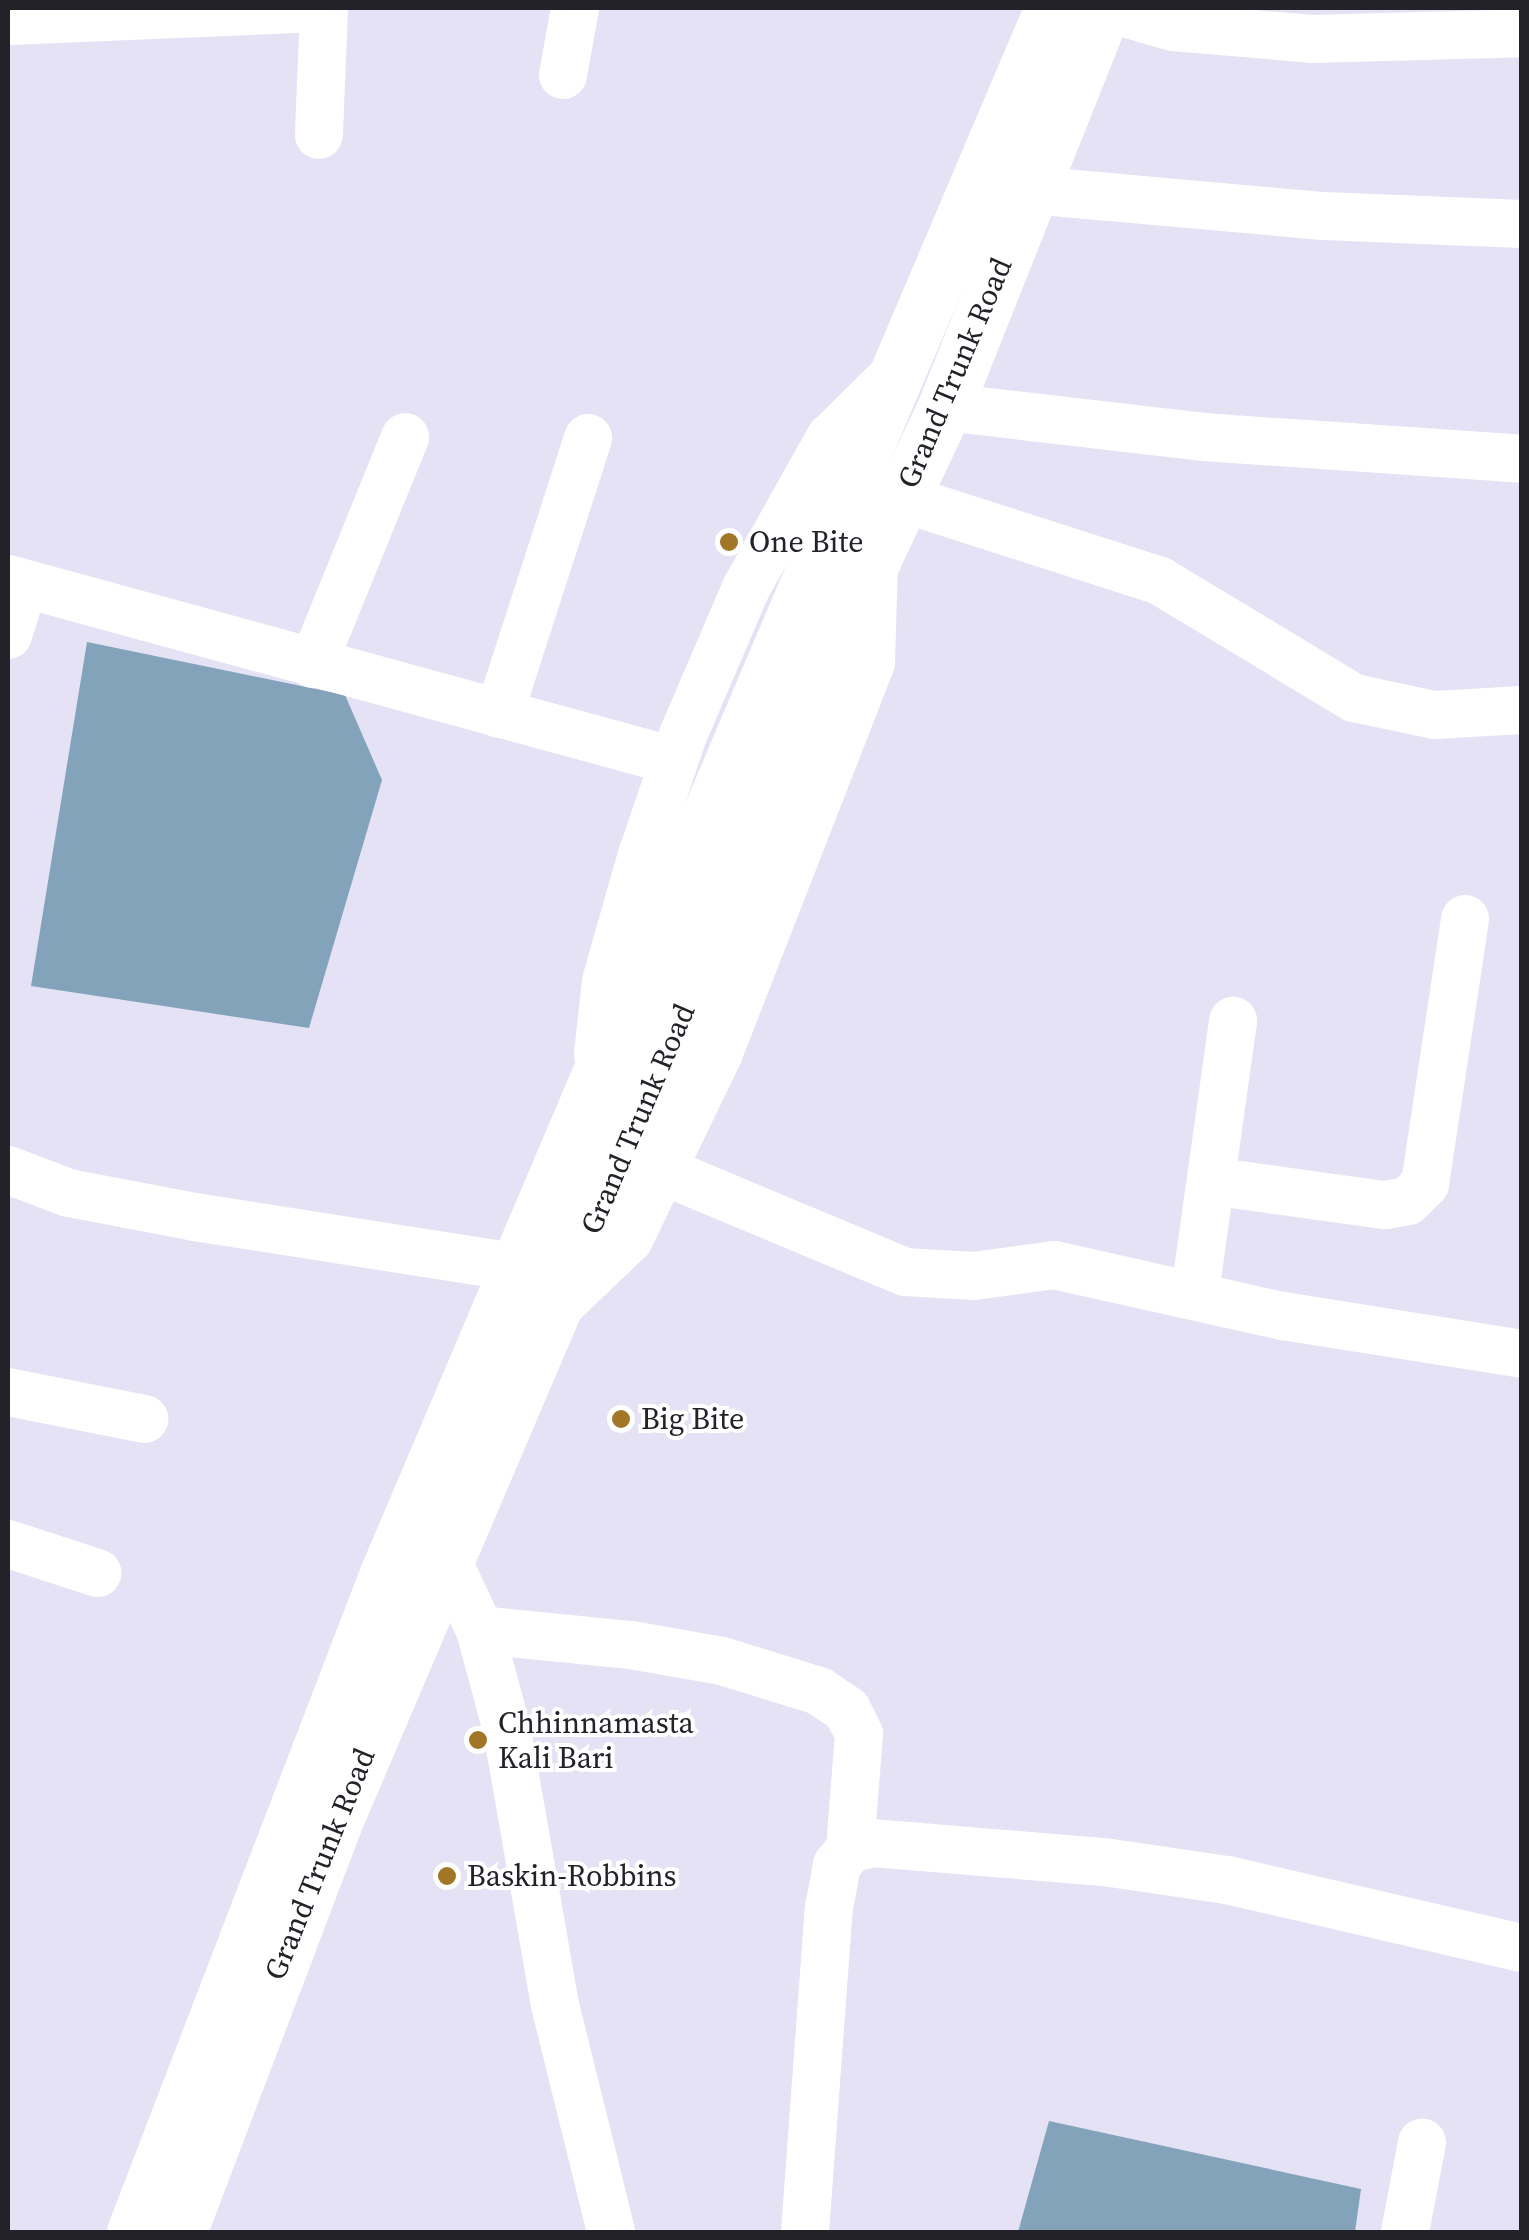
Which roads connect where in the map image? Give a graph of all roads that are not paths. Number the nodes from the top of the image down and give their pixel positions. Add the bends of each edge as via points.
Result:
1 (574, 8) edge
2 (1096, 13) edge
3 (8, 21) edge
4 (1522, 33) edge
5 (563, 75) dead end
6 (319, 135) dead end
7 (1030, 190) junction
8 (1522, 224) edge
9 (904, 365) junction
10 (945, 407) junction
11 (405, 437) dead end
12 (588, 438) dead end
13 (1522, 459) edge
14 (902, 498) junction
15 (874, 558) junction
16 (16, 581) edge
17 (8, 635) edge
18 (313, 664) junction
19 (1522, 710) edge
20 (500, 714) junction
21 (674, 761) junction
22 (1465, 919) dead end
23 (1234, 1020) dead end
24 (593, 1102) junction
25 (8, 1170) edge
26 (666, 1172) junction
27 (1210, 1181) junction
28 (540, 1287) junction
29 (1195, 1292) junction
30 (1522, 1354) edge
31 (8, 1392) edge
32 (144, 1419) dead end
33 (8, 1544) edge
34 (448, 1562) junction
35 (96, 1572) dead end
36 (480, 1630) junction
37 (850, 1849) junction
38 (1522, 1948) edge
39 (1422, 2143) dead end
40 (134, 2232) edge
41 (179, 2232) edge
42 (611, 2232) edge
43 (805, 2232) edge
44 (1406, 2232) edge

1 - 5 street
2 - 4 street via 1312,39
2 - 7 highway, Grand Trunk Road
2 - 9 highway, Grand Trunk Road
3 - 6 street via 324,8
7 - 8 street via 1324,216
7 - 10 highway, Grand Trunk Road
9 - 21 street via 830,438 793,497 746,588
9 - 24 highway, Grand Trunk Road
10 - 13 street via 1203,437
10 - 14 highway, Grand Trunk Road
11 - 18 street
12 - 20 street
14 - 15 highway, Grand Trunk Road
14 - 19 street via 1160,581 1354,698 1435,715
15 - 26 street via 871,663 814,818
15 - 28 highway, Grand Trunk Road
16 - 17 street
16 - 18 street
18 - 20 street
20 - 21 street
21 - 24 street via 606,981
22 - 27 street via 1425,1184 1408,1201 1385,1205
23 - 27 street
24 - 28 highway, Grand Trunk Road
25 - 28 street via 69,1193
26 - 28 street via 629,1239
26 - 29 street via 905,1272 974,1276 1054,1265
27 - 29 street
28 - 34 highway, Grand Trunk Road
28 - 40 highway, Grand Trunk Road via 387,1574
29 - 30 street via 1283,1316
31 - 32 street
33 - 35 street
34 - 36 street
34 - 41 highway, Grand Trunk Road via 333,1826
36 - 37 street via 631,1644 722,1661 819,1691 848,1710 859,1734
36 - 42 street via 507,1730 555,2005
37 - 38 street via 872,1844 988,1853 1227,1880
37 - 43 street via 837,1866 830,1908
39 - 44 street

